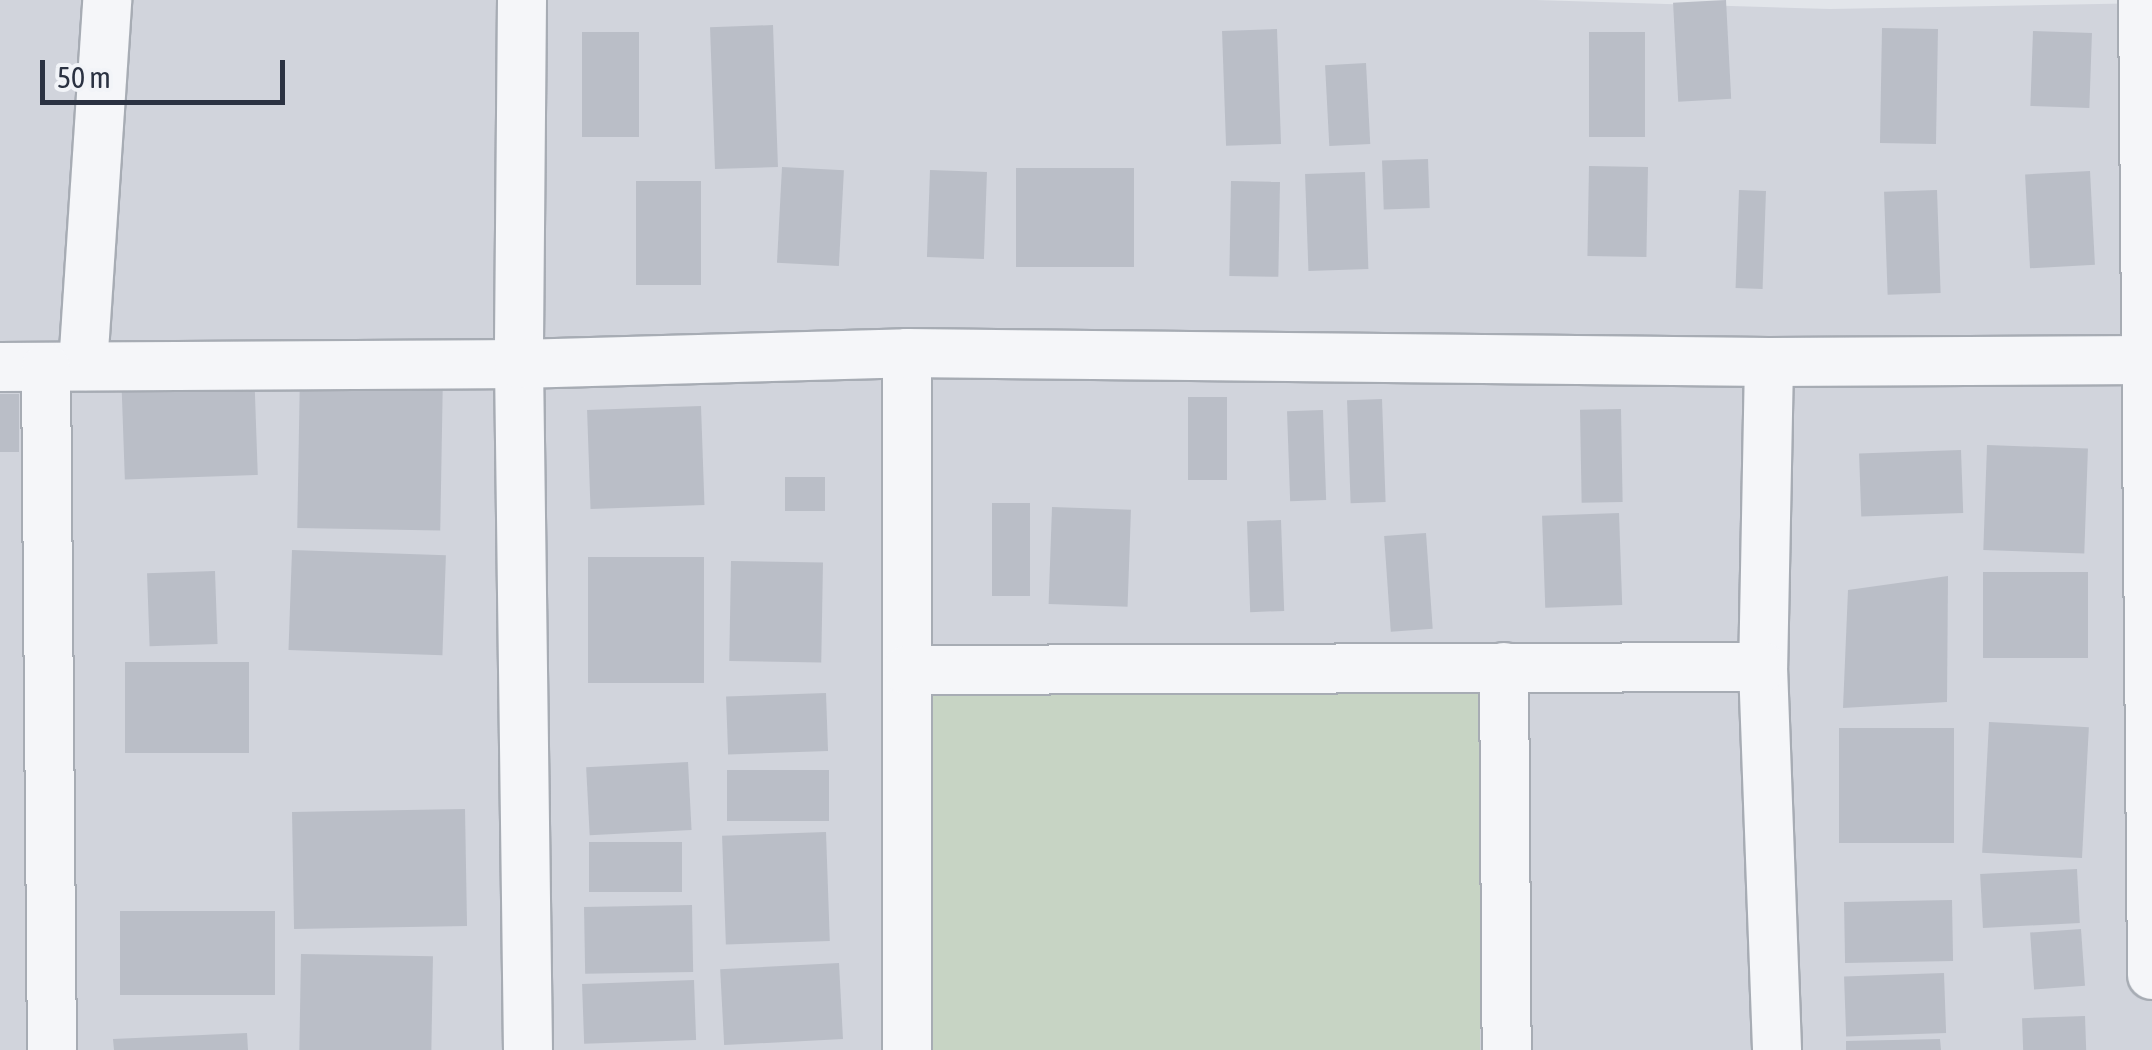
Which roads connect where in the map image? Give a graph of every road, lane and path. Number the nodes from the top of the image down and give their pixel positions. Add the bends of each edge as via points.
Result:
1 (107, 0) edge
2 (522, 0) edge
3 (2143, 0) edge
4 (2149, 285) edge
5 (907, 353) junction
6 (2147, 360) junction
7 (1769, 362) junction
8 (519, 364) junction
9 (43, 367) edge
10 (1504, 667) junction
11 (1763, 667) junction
12 (907, 670) junction
13 (2151, 910) edge
14 (2152, 975) edge
15 (52, 1050) edge
16 (528, 1050) edge
17 (908, 1050) edge
18 (1506, 1050) edge
19 (1776, 1050) edge

1 - 9 street
2 - 8 street
3 - 4 street
4 - 6 street
5 - 7 street
5 - 8 street
5 - 12 street
6 - 7 street
6 - 13 street
7 - 11 street
8 - 9 street
8 - 16 street
9 - 15 street
10 - 11 street
10 - 12 street
10 - 18 street
11 - 19 street
12 - 17 street
13 - 14 street

